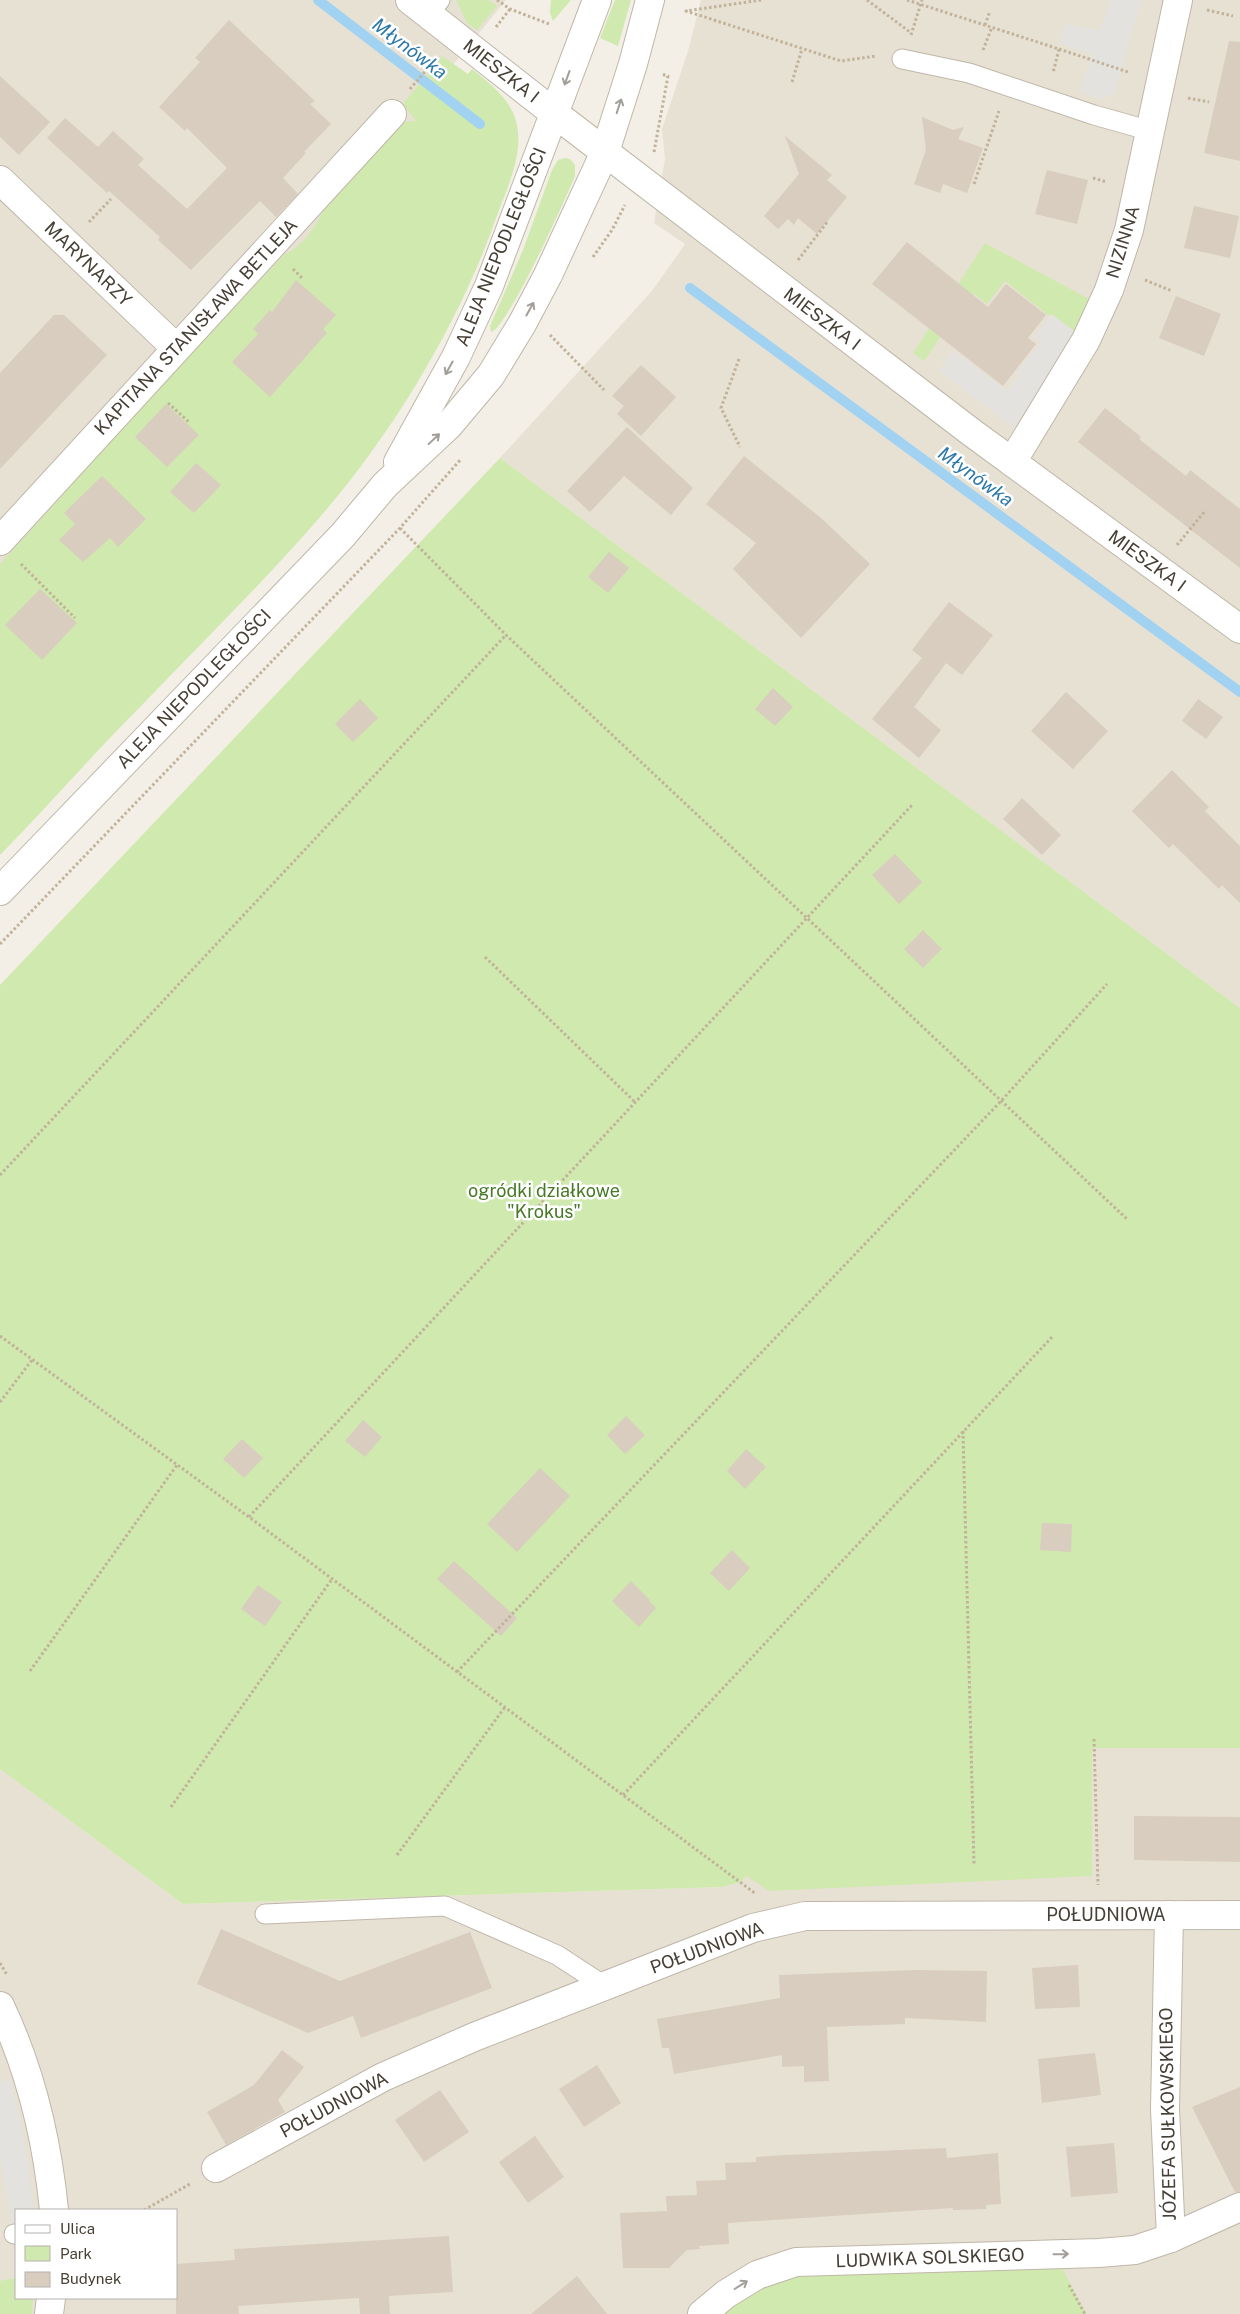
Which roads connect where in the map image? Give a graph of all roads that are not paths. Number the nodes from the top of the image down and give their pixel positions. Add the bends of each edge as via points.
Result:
1 (597, 0) edge
2 (650, 0) edge
3 (1178, 0) edge
4 (426, 5) edge
5 (894, 57) road end
6 (399, 104) road end
7 (554, 113) junction
8 (1151, 130) junction
9 (605, 152) junction
10 (0, 180) edge
11 (176, 348) junction
12 (1012, 462) junction
13 (385, 484) junction
14 (8, 550) edge
15 (1240, 629) edge
16 (0, 891) edge
17 (266, 1914) dead end
18 (1169, 1915) junction
19 (1240, 1915) edge
20 (606, 1987) junction
21 (0, 2006) edge
22 (8, 2042) edge
23 (216, 2168) road end
24 (1240, 2207) edge
25 (54, 2209) edge
26 (1171, 2238) junction
27 (51, 2299) edge
28 (49, 2314) edge
29 (702, 2314) edge

1 -> 7 street, ALEJA NIEPODLEGŁOŚCI
9 -> 2 street, ALEJA NIEPODLEGŁOŚCI
3 - 8 street, NIZINNA
4 - 7 street, MIESZKA I
5 - 8 lane via 969,73 1094,115
6 - 11 street, KAPITANA STANISŁAWA BETLEJA
7 - 9 street, MIESZKA I
7 -> 13 street, ALEJA NIEPODLEGŁOŚCI via 489,286 456,357
8 - 12 street, NIZINNA via 1129,230 1109,290 1086,340
9 - 12 street, MIESZKA I
13 -> 9 street, ALEJA NIEPODLEGŁOŚCI via 449,425 491,375 548,275
10 - 11 street, MARYNARZY
11 - 14 street, KAPITANA STANISŁAWA BETLEJA
12 - 15 street, MIESZKA I
13 - 16 street, ALEJA NIEPODLEGŁOŚCI via 336,542
17 - 20 lane via 445,1906 557,1955
18 - 19 street, POŁUDNIOWA
18 - 20 street, POŁUDNIOWA via 805,1916 753,1928
18 - 26 street, JÓZEFA SUŁKOWSKIEGO via 1164,2101
20 - 23 street, POŁUDNIOWA via 490,2031 383,2077
21 - 22 street
22 - 25 street via 36,2098
24 - 26 street, JÓZEFA SUŁKOWSKIEGO
29 -> 26 street, LUDWIKA SOLSKIEGO via 726,2294 758,2275 796,2262 1099,2253 1135,2250
27 - 28 street

